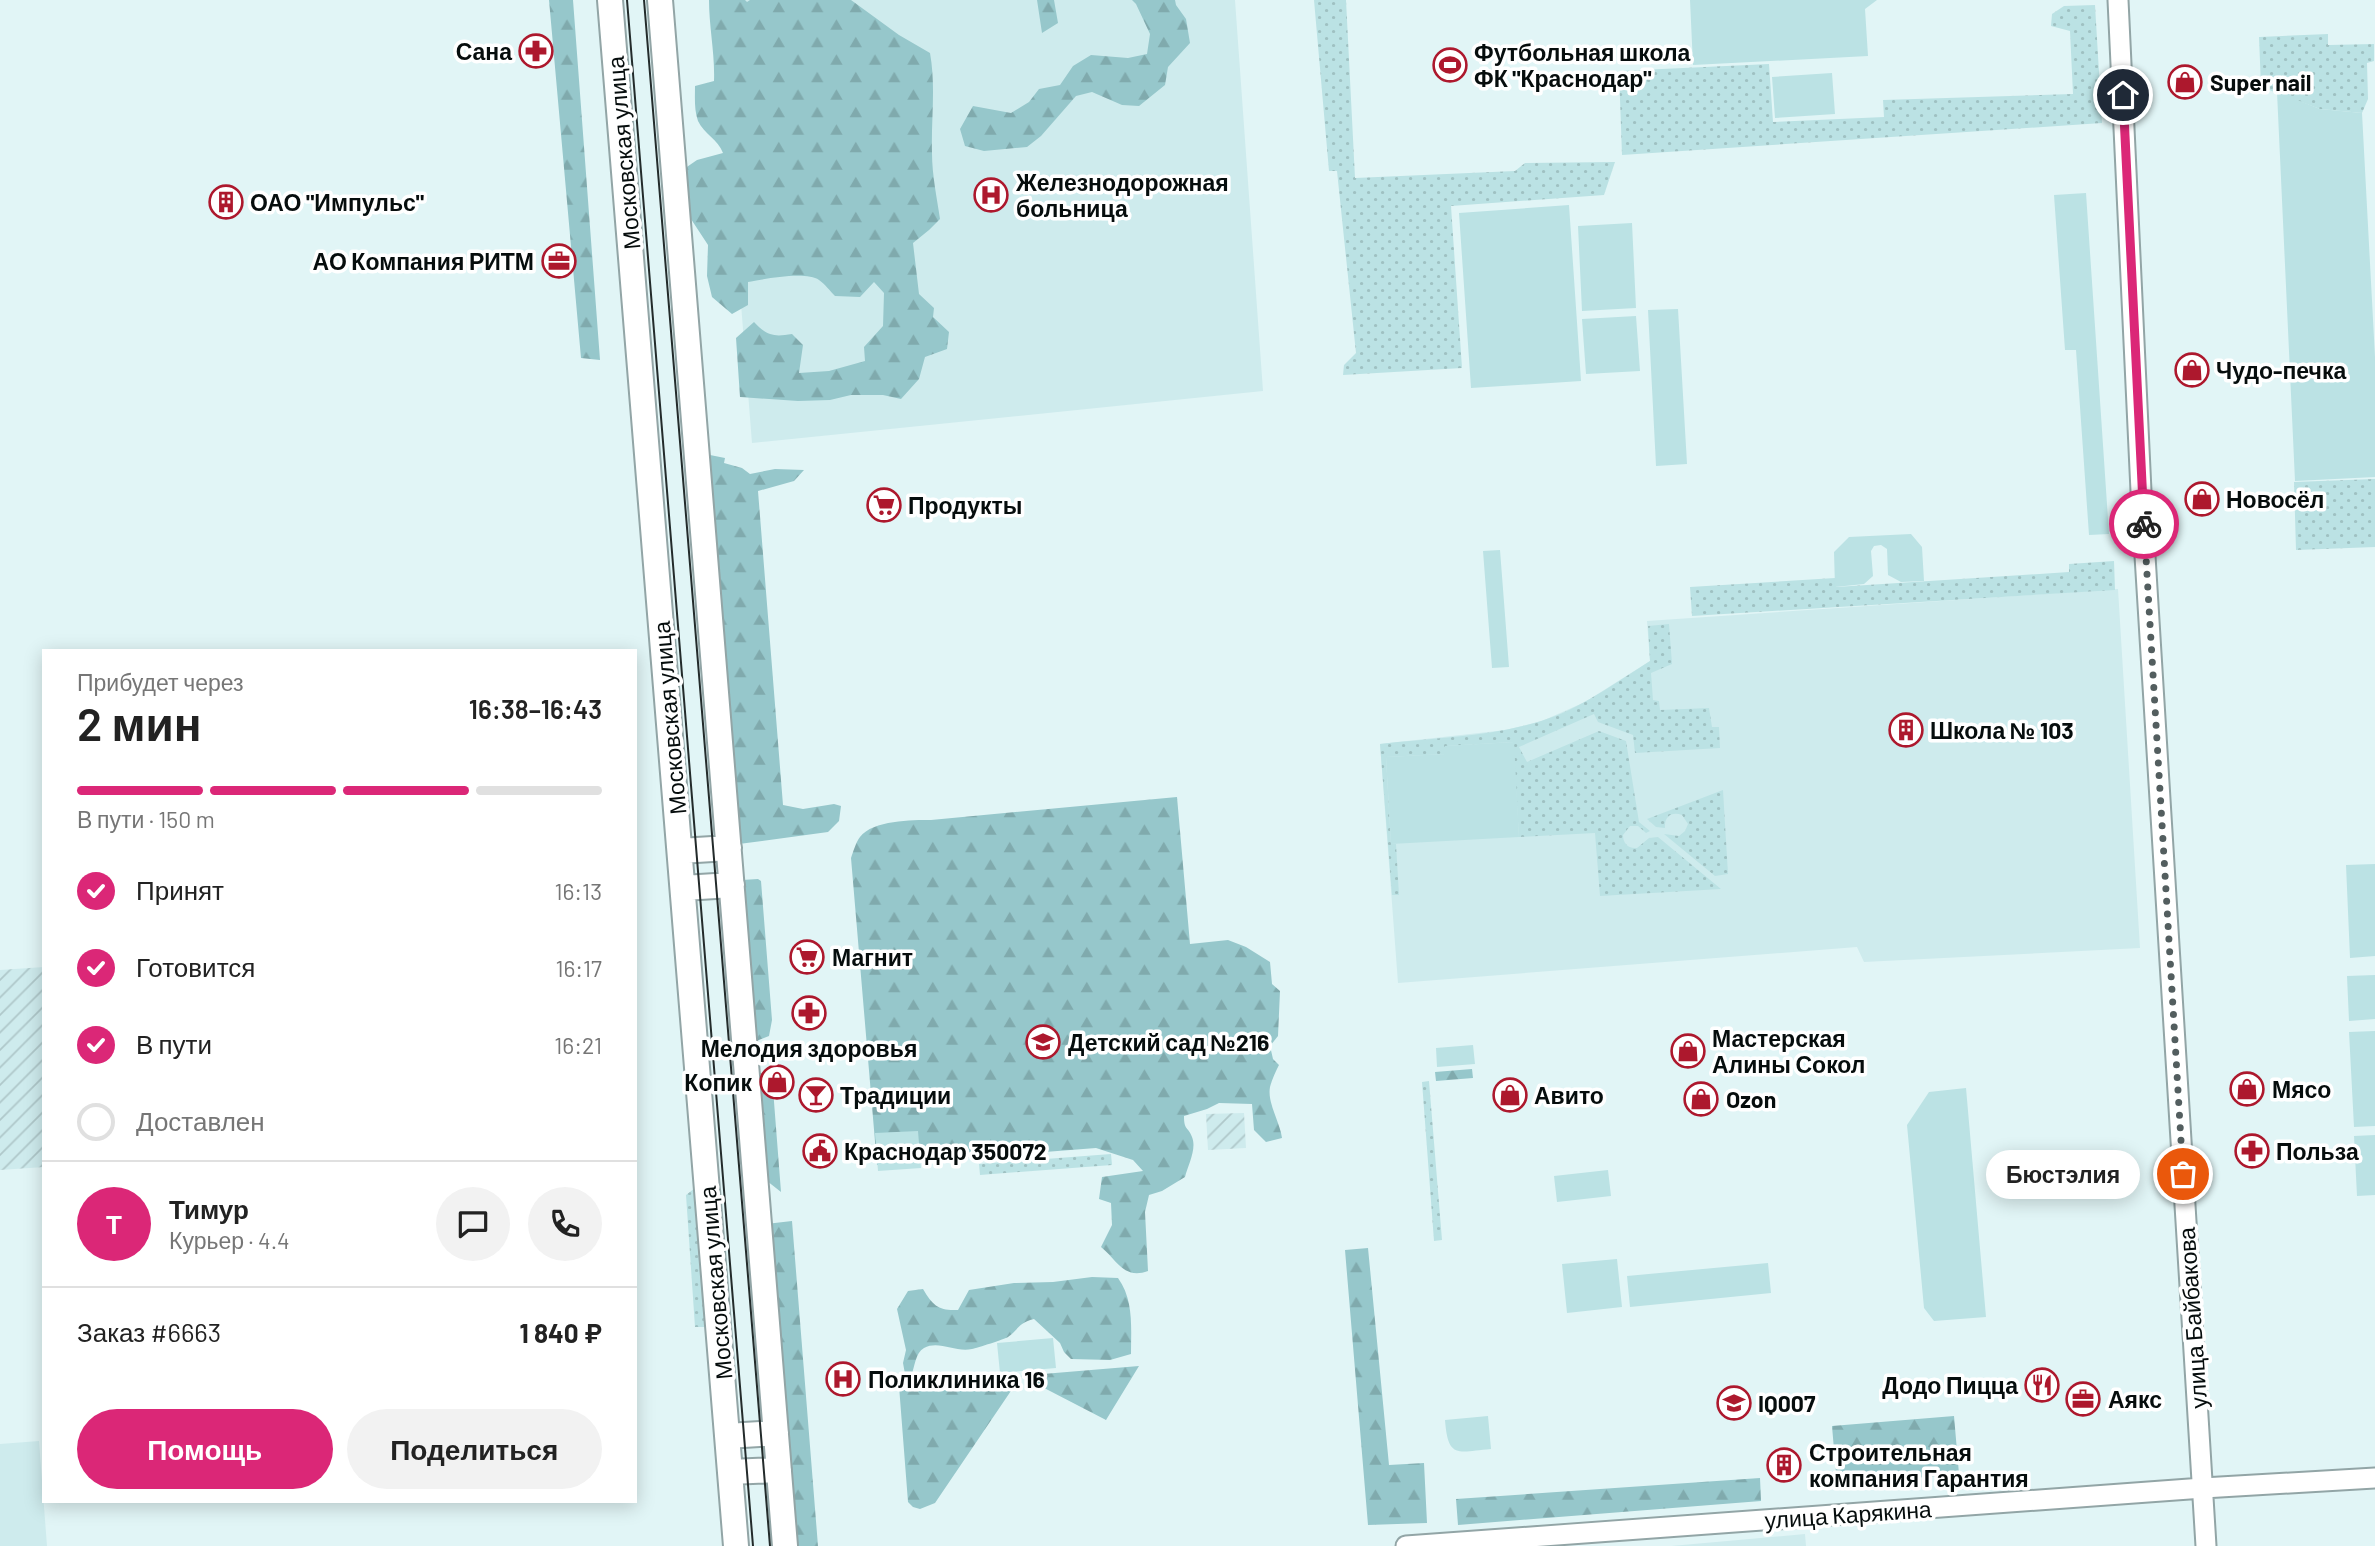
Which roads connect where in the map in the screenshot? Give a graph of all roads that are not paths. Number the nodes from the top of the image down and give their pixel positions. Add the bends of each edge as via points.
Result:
1 (611, 0) edge
2 (660, 0) edge
3 (2118, 0) edge
4 (729, 848) junction
5 (680, 851) junction
6 (732, 885) junction
7 (683, 888) junction
8 (776, 1433) junction
9 (727, 1436) junction
10 (779, 1470) junction
11 (730, 1472) junction
12 (2375, 1478) edge
13 (2203, 1488) junction
14 (736, 1546) edge
15 (785, 1546) edge
16 (1406, 1546) edge
17 (2206, 1546) edge

1 - 5 street, Московская улица
2 - 4 street
3 - 13 street, улица Байбакова via 2141,491
4 - 5 street
4 - 6 street
5 - 7 street, Московская улица
6 - 7 street
6 - 8 street
7 - 9 street, Московская улица
8 - 9 street
8 - 10 street
9 - 11 street, Московская улица
10 - 11 street
10 - 15 street
11 - 14 street, Московская улица
12 - 13 street, улица Карякина
13 - 16 street, улица Карякина
13 - 17 street, улица Байбакова

